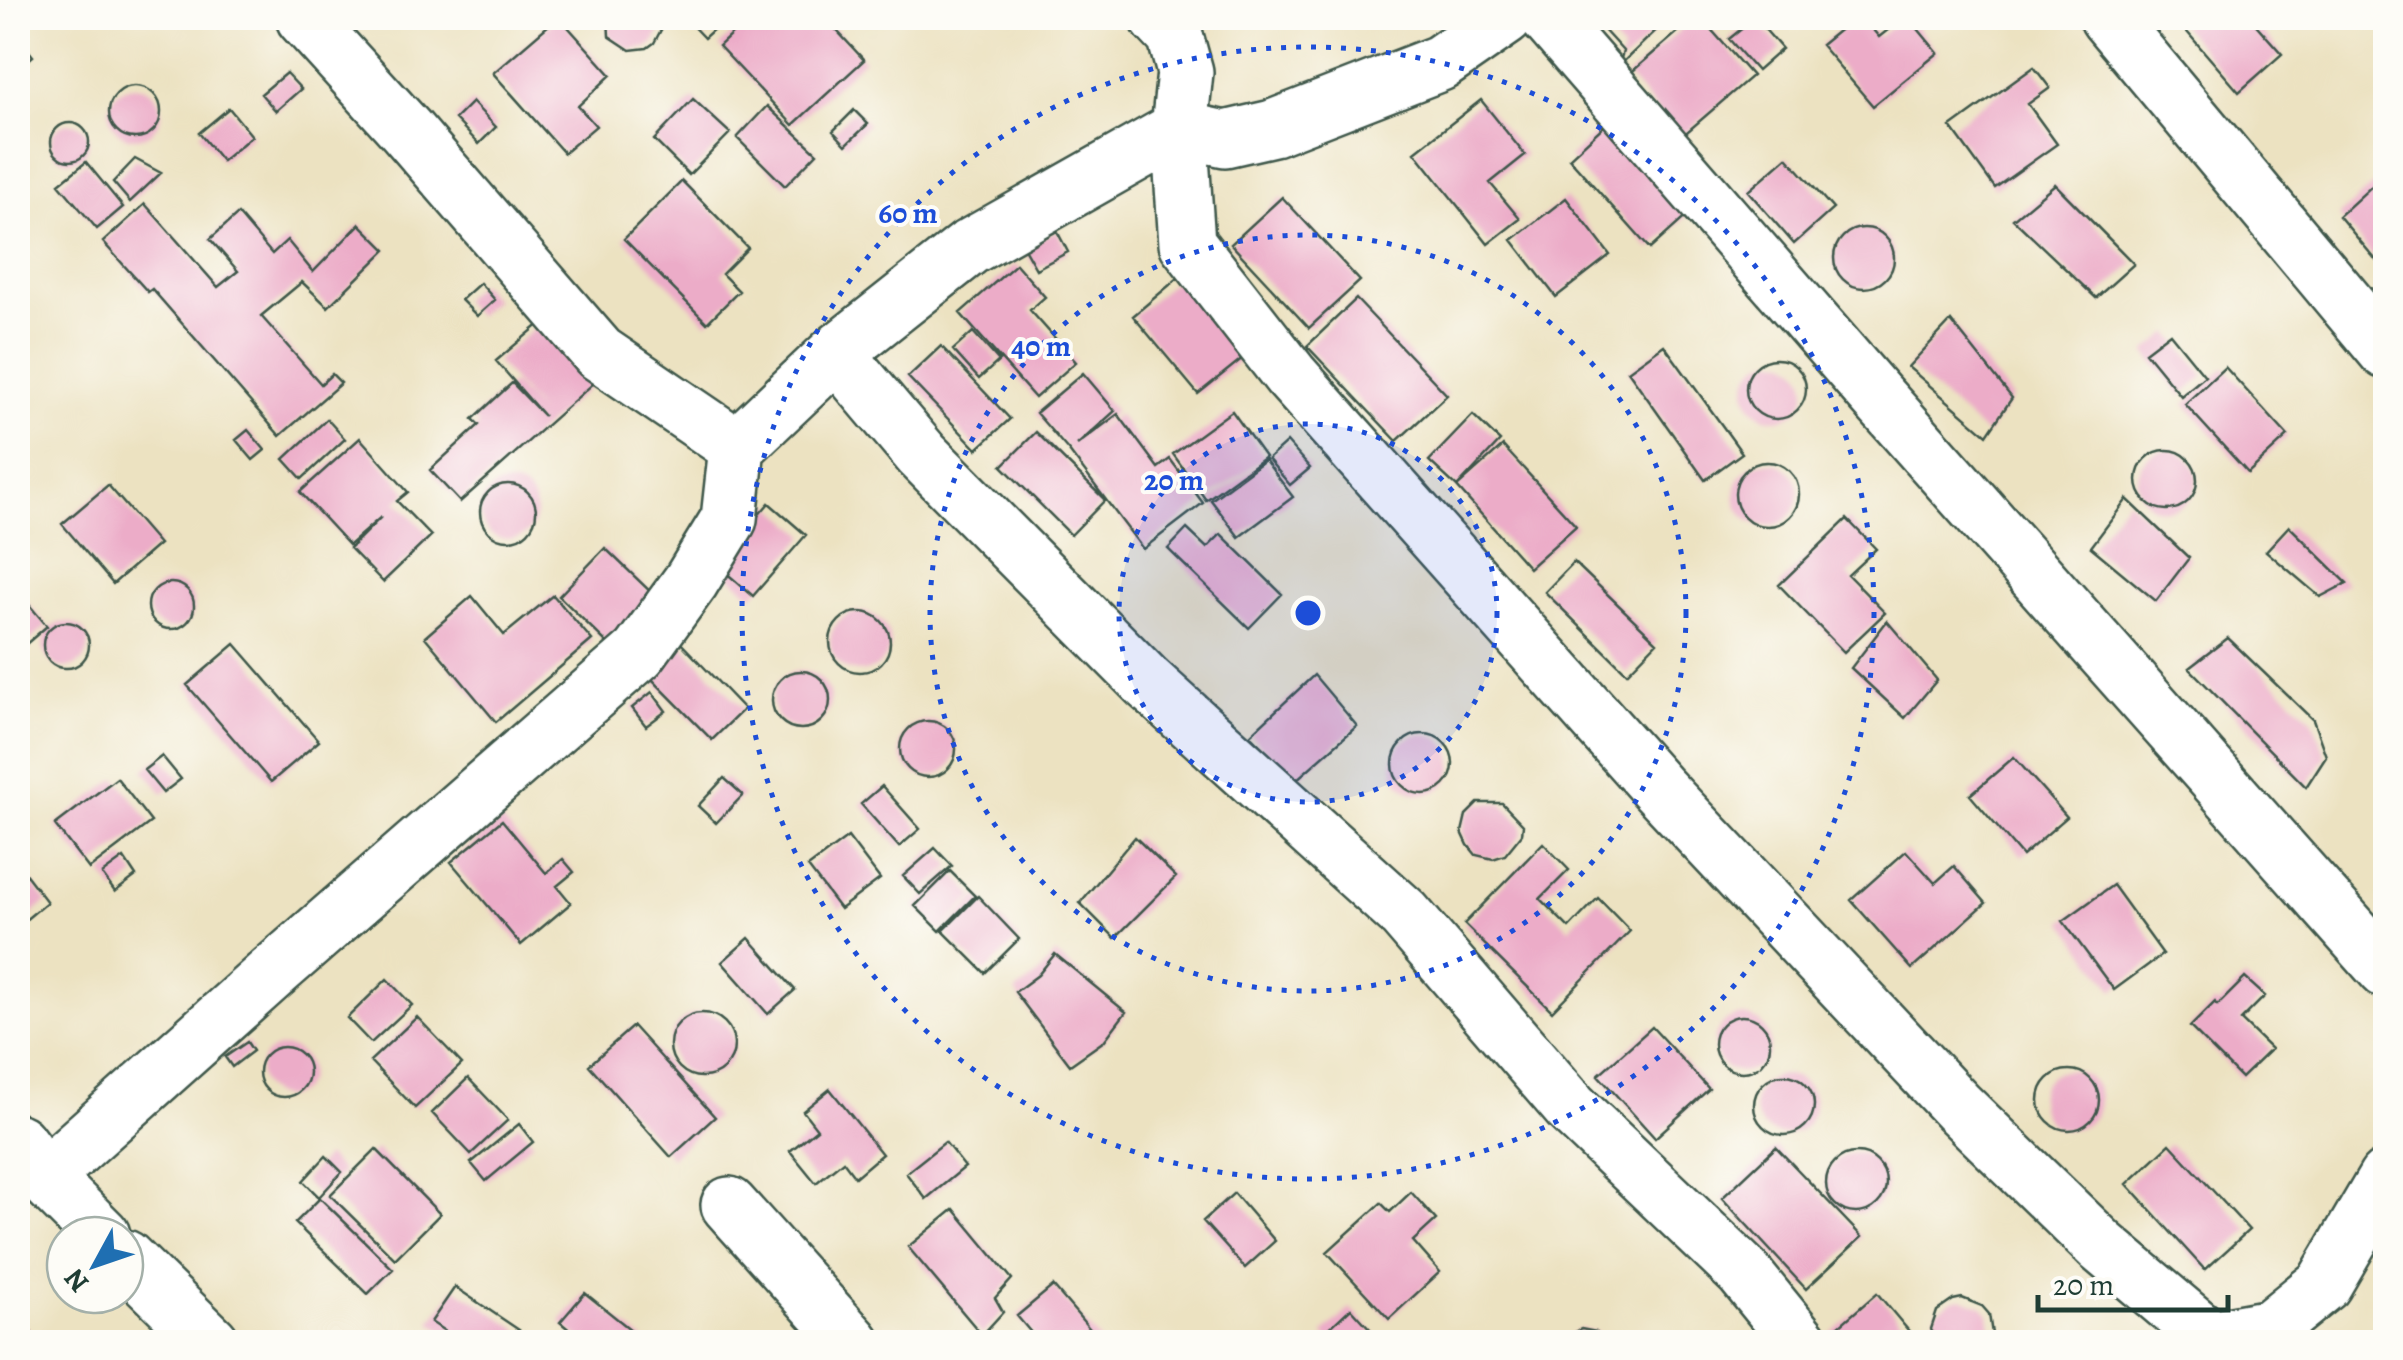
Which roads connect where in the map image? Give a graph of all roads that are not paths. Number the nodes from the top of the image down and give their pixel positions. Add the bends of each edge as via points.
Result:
1 (304, 18) edge
2 (1158, 18) edge
3 (1505, 18) edge
4 (1548, 18) edge
5 (2108, 18) edge
6 (1178, 130) junction
7 (2386, 351) edge
8 (836, 353) junction
9 (737, 447) junction
10 (2362, 910) edge
11 (2386, 970) edge
12 (31, 1160) edge
13 (2386, 1178) edge
14 (729, 1205) dead end
15 (83, 1215) edge
16 (145, 1277) edge
17 (212, 1342) edge
18 (852, 1342) edge
19 (1800, 1342) edge

1 - 9 street via 599,353
2 - 6 street via 1175,36 1185,72
3 - 6 street via 1440,62 1273,128 1225,139
4 - 10 street via 1873,392
5 - 7 street
6 - 8 street via 970,247
6 - 13 street via 1187,243 1290,375 1657,787 1958,1107 2101,1246 2210,1338 2271,1327 2324,1284
8 - 9 street
8 - 19 street via 922,455 1147,682 1404,914 1571,1108 1742,1272
9 - 12 street via 729,520 640,653 287,960
10 - 11 street
12 - 15 street
14 - 18 street
16 - 17 street

